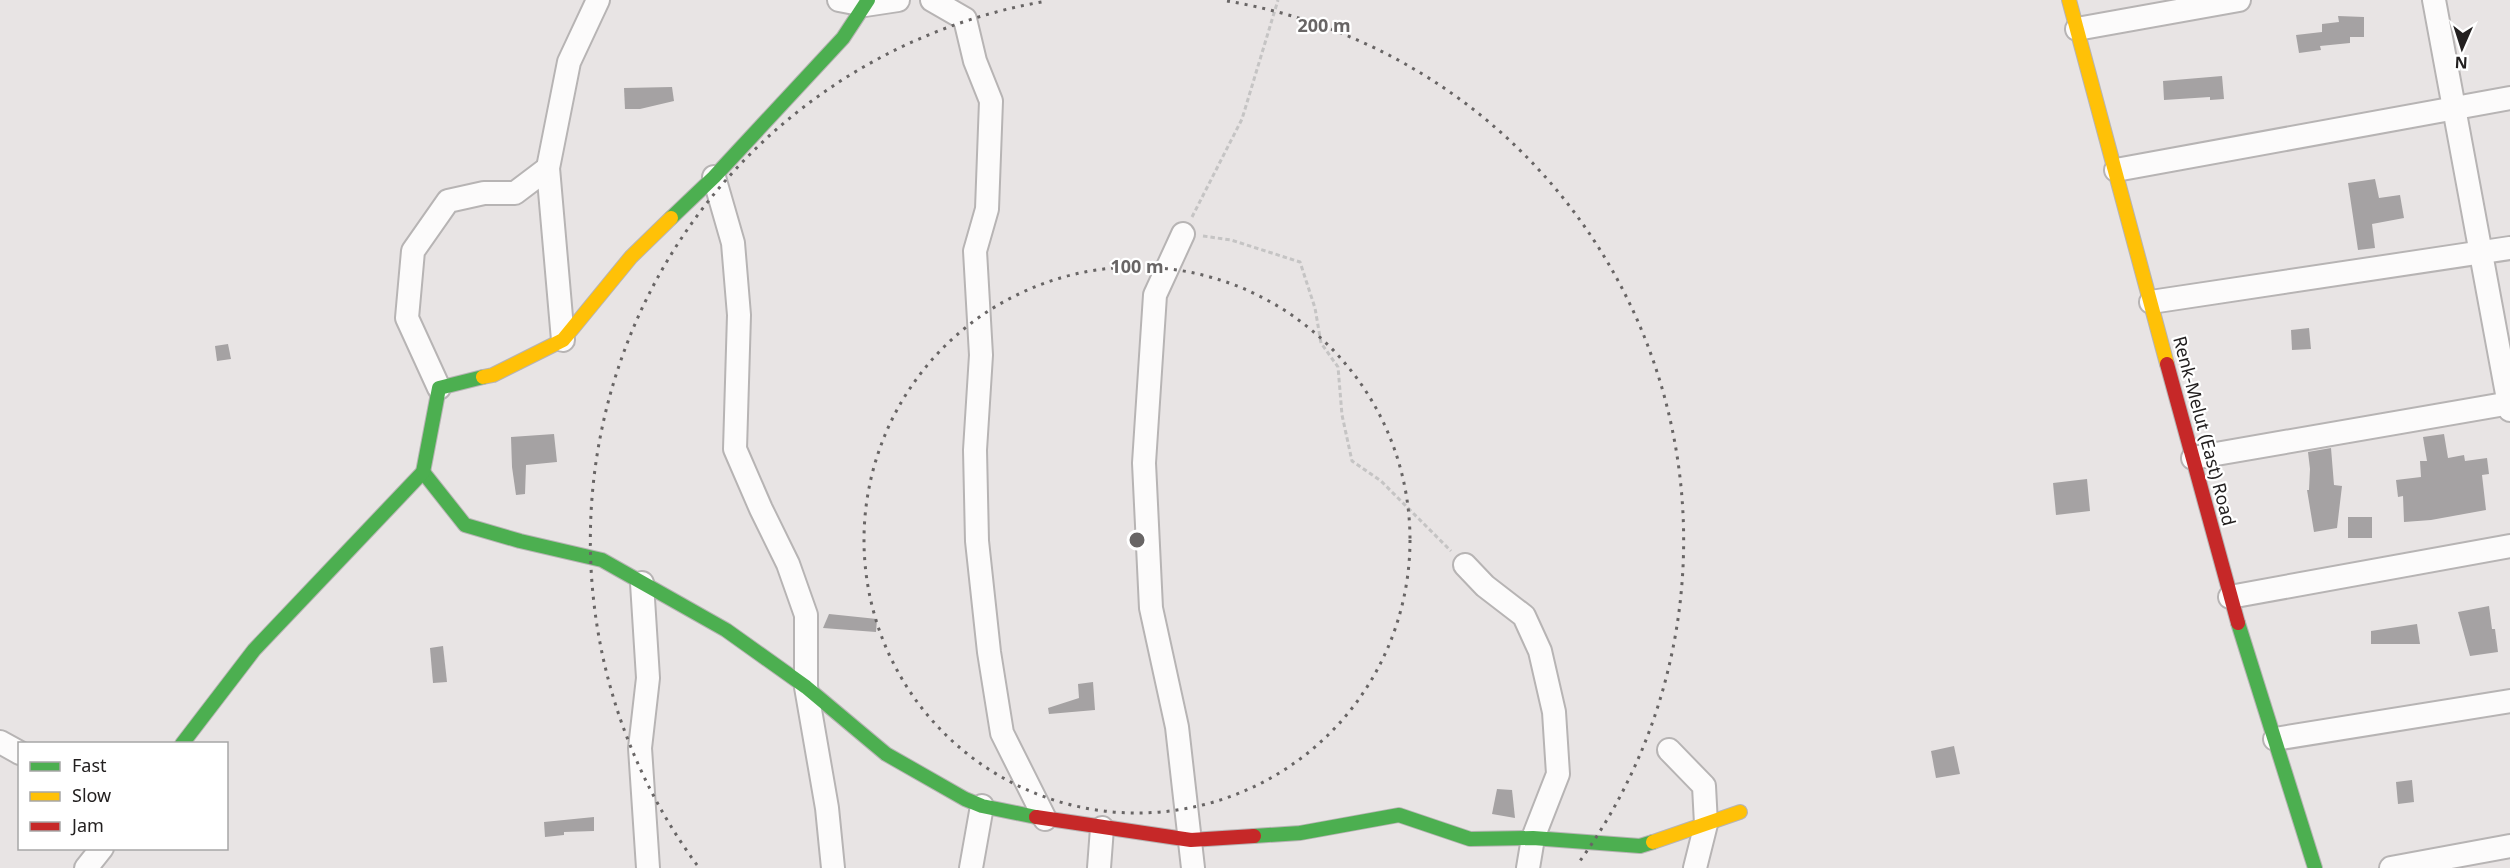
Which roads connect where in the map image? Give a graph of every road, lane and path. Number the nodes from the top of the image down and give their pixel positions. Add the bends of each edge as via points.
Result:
1 (598, 0) edge
2 (839, 0) edge
3 (898, 0) edge
4 (932, 0) edge
5 (1278, 0) edge
6 (2069, 0) edge
7 (2239, 0) edge
8 (2434, 0) edge
9 (867, 3) edge
10 (2077, 29) junction
11 (2510, 98) edge
12 (2456, 108) junction
13 (548, 168) junction
14 (2116, 170) junction
15 (714, 177) junction
16 (1183, 234) junction
17 (2510, 248) edge
18 (2482, 253) junction
19 (2151, 302) junction
20 (563, 340) junction
21 (439, 388) junction
22 (2510, 405) edge
23 (2193, 458) junction
24 (423, 472) junction
25 (2510, 546) edge
26 (1465, 565) joint
27 (642, 583) junction
28 (2230, 597) junction
29 (806, 687) junction
30 (2510, 701) edge
31 (2275, 740) junction
32 (0, 742) edge
33 (184, 742) edge
34 (1669, 750) dead end
35 (18, 752) edge
36 (982, 806) junction
37 (1740, 812) dead end
38 (1045, 819) junction
39 (1706, 824) junction
40 (1102, 828) junction
41 (1533, 838) junction
42 (1191, 840) junction
43 (2510, 846) edge
44 (101, 850) edge
45 (86, 868) edge
46 (648, 868) edge
47 (833, 868) edge
48 (971, 868) edge
49 (1098, 868) edge
50 (1193, 868) edge
51 (1528, 868) edge
52 (1695, 868) edge
53 (2315, 868) edge
54 (2391, 868) edge

1 - 13 street via 569,62
2 - 9 street
3 - 9 street
4 - 38 street via 965,19 975,61 991,101 987,209 975,251 981,356 975,450 976,541 1002,733
5 - 16 path via 1242,119
6 - 10 street, Renk-Melut (East) Road
7 - 10 street
8 - 12 street
9 - 15 street via 843,38
10 - 14 street, Renk-Melut (East) Road
11 - 12 street
12 - 14 street
12 - 18 street
13 - 20 street
13 - 21 street via 515,193 484,193 448,201 413,251 407,318
14 - 19 street, Renk-Melut (East) Road
15 - 20 street via 632,256
15 - 29 street via 734,253 739,315 735,449 789,564 806,615
16 - 26 path via 1231,240 1300,262 1321,343 1338,367 1342,415 1352,461 1381,482
16 - 42 street via 1155,296 1144,463 1151,608 1177,727
17 - 18 street
18 - 19 street
18 - 22 street
19 - 23 street, Renk-Melut (East) Road
20 - 21 street via 493,375
21 - 24 street
22 - 23 street
23 - 28 street, Renk-Melut (East) Road
24 - 27 street via 465,525 602,560
24 - 33 street via 254,650
25 - 28 street
26 - 41 street via 1524,616 1540,651 1554,712 1558,774
27 - 29 street via 726,630
27 - 46 street via 648,678 640,748
28 - 31 street, Renk-Melut (East) Road
29 - 36 street via 886,754
29 - 47 street
30 - 31 street
31 - 53 street, Renk-Melut (East) Road
32 - 35 street
34 - 39 street via 1704,786
36 - 38 street
36 - 48 street
37 - 39 street
38 - 40 street
39 - 41 street via 1640,846
39 - 52 street
40 - 42 street
40 - 49 street
41 - 42 street via 1470,839 1399,815 1300,834
41 - 51 street
42 - 50 street
43 - 54 street
44 - 45 street

